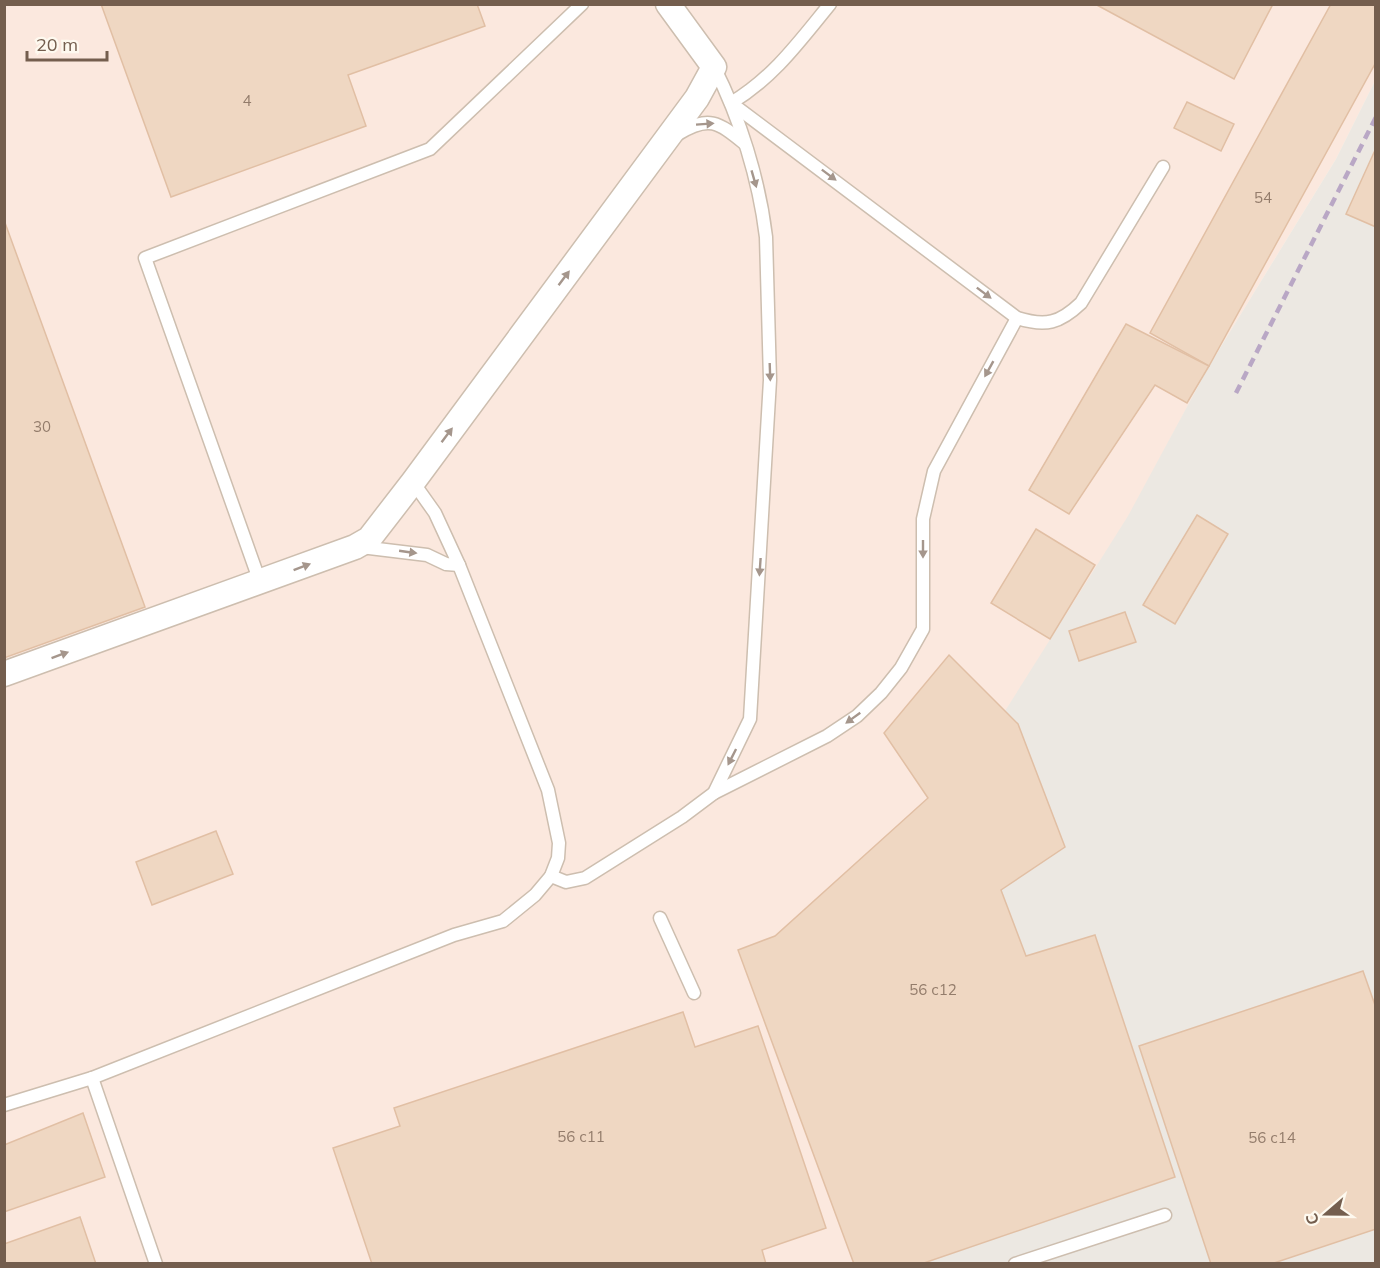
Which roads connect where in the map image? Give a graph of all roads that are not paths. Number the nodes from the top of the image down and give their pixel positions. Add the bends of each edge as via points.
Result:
1 (582, 4) edge
2 (668, 4) edge
3 (830, 4) edge
4 (714, 67) junction
5 (731, 103) junction
6 (664, 142) junction
7 (744, 144) junction
8 (1163, 167) dead end
9 (1017, 318) junction
10 (413, 482) junction
11 (355, 547) junction
12 (459, 565) junction
13 (260, 582) junction
14 (4, 674) edge
15 (714, 793) junction
16 (551, 876) junction
17 (660, 918) dead end
18 (694, 993) dead end
19 (92, 1078) junction
20 (4, 1105) edge
21 (1165, 1215) dead end
22 (156, 1263) edge
23 (1015, 1263) edge

1 - 13 lane via 430,149 145,258
2 - 4 street
3 - 5 lane via 775,71
4 - 5 lane
4 - 6 street via 697,98
5 - 7 lane
5 -> 9 lane
6 -> 7 lane via 698,123 709,122 728,130
10 -> 6 street
7 -> 15 lane via 764,214 770,380 752,707 744,733
8 - 9 lane via 1081,303 1065,318 1045,324
9 -> 15 lane via 934,471 923,519 923,628 901,668 856,716 827,736
10 - 11 street via 369,539
10 - 12 lane via 435,513
11 -> 12 lane via 427,555
13 -> 11 street
12 - 16 lane via 553,805 559,843
14 -> 13 street
15 - 16 lane via 585,878 566,882
16 - 19 lane via 503,921 454,935
17 - 18 lane
19 - 20 lane
19 - 22 lane
21 - 23 lane

